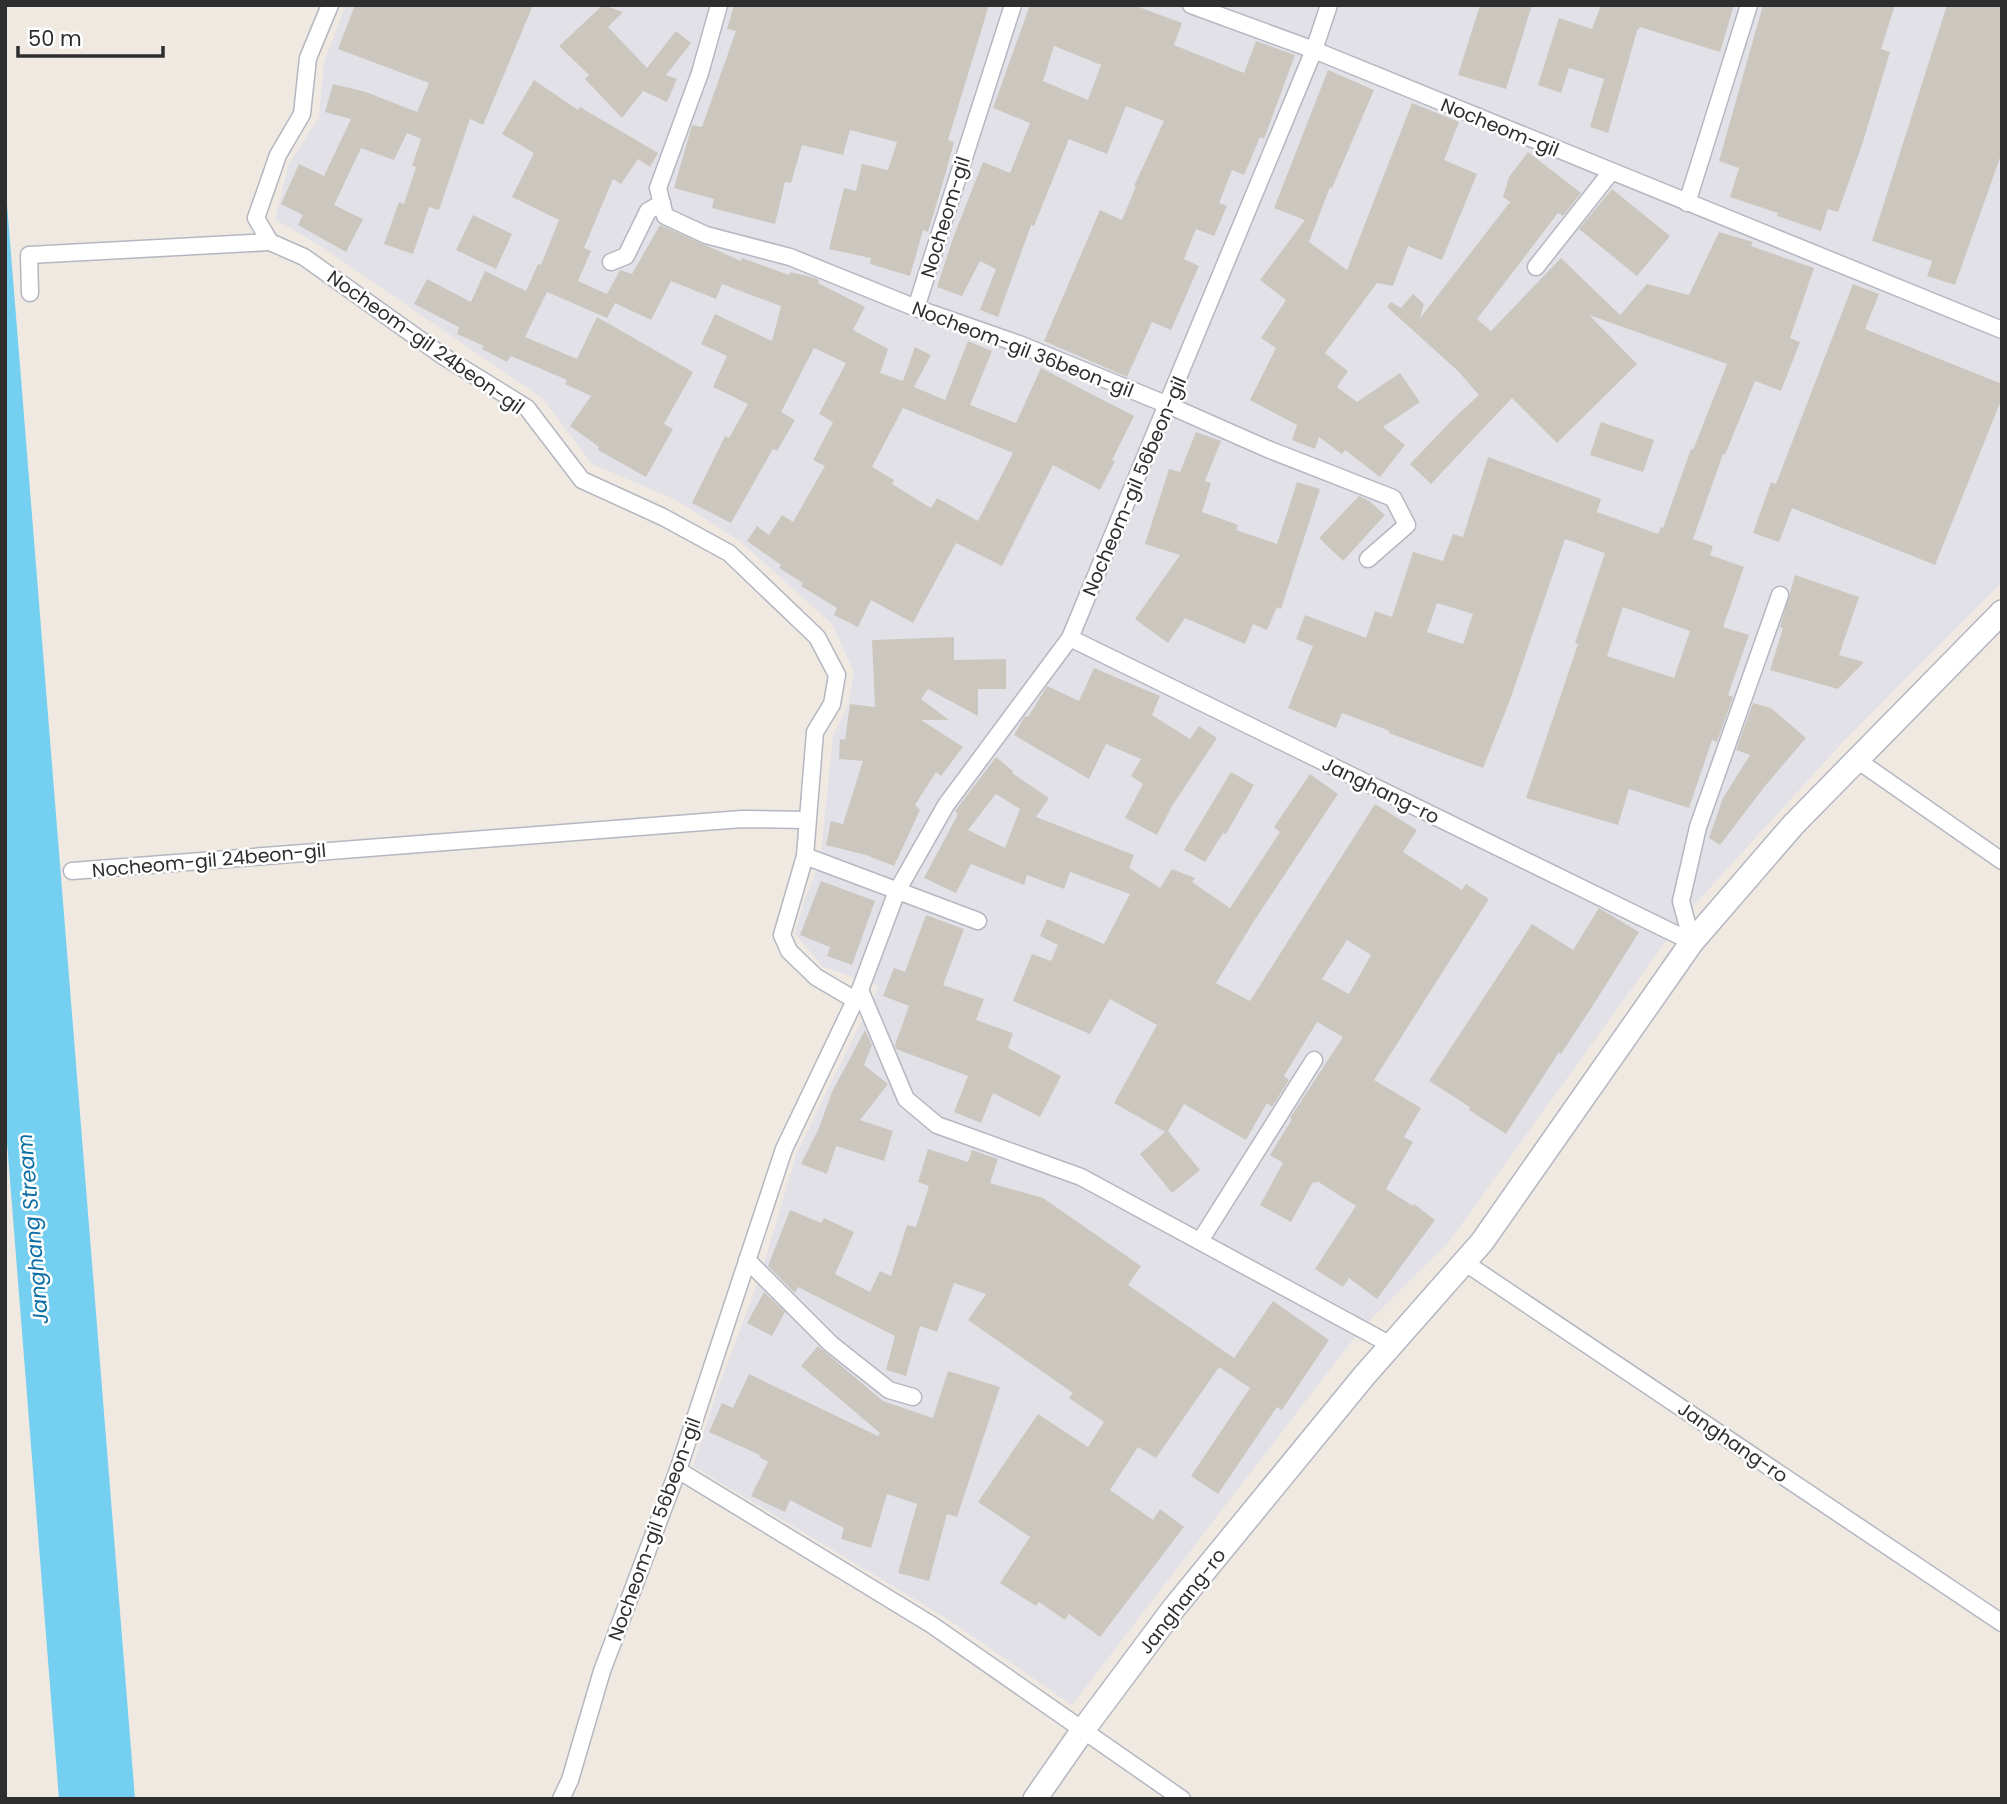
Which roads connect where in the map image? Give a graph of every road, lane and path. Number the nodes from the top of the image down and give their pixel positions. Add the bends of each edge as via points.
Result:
1 (330, 5) edge
2 (719, 5) edge
3 (1013, 5) edge
4 (1191, 5) edge
5 (1329, 5) edge
6 (1749, 5) edge
7 (1314, 50) junction
8 (1611, 172) junction
9 (662, 203) junction
10 (1687, 203) junction
11 (270, 242) junction
12 (611, 262) dead end
13 (1536, 267) dead end
14 (30, 293) dead end
15 (916, 309) junction
16 (2002, 330) edge
17 (1168, 405) junction
18 (1368, 559) dead end
19 (1780, 594) dead end
20 (2002, 612) edge
21 (1070, 638) junction
22 (1857, 760) junction
23 (807, 820) junction
24 (805, 856) junction
25 (2002, 861) edge
26 (72, 871) dead end
27 (897, 891) junction
28 (978, 921) dead end
29 (1692, 942) junction
30 (858, 995) junction
31 (1314, 1060) dead end
32 (1200, 1241) junction
33 (747, 1260) junction
34 (1464, 1262) junction
35 (1391, 1345) junction
36 (913, 1397) dead end
37 (678, 1470) junction
38 (2002, 1623) edge
39 (1083, 1730) junction
40 (561, 1799) edge
41 (1035, 1799) edge
42 (1182, 1799) edge

1 - 11 street via 308,58 302,114 278,155 256,218
2 - 9 street via 658,188
3 - 15 street, Nocheom-gil
4 - 7 street, Nocheom-gil
5 - 7 street
6 - 10 street
7 - 8 street, Nocheom-gil
7 - 17 street, Nocheom-gil 56beon-gil
8 - 10 street, Nocheom-gil
8 - 13 street
9 - 12 street via 648,211 626,256
9 - 15 street, Nocheom-gil 36beon-gil via 664,216 706,235 790,257
10 - 16 street, Nocheom-gil
11 - 14 street, Nocheom-gil 24beon-gil via 29,255
11 - 23 street, Nocheom-gil 24beon-gil via 304,257 443,356 527,408 582,480 729,553 817,637 837,676 832,704 815,732
15 - 17 street, Nocheom-gil 36beon-gil via 1019,344
17 - 18 street, Nocheom-gil 36beon-gil via 1393,498 1407,525
17 - 21 street, Nocheom-gil 56beon-gil
19 - 29 street via 1698,827 1681,901
20 - 22 main road, Janghang-ro
21 - 27 street, Nocheom-gil 56beon-gil via 946,805
21 - 29 street, Janghang-ro
22 - 25 street
22 - 29 main road, Janghang-ro via 1794,824
23 - 24 street, Nocheom-gil 24beon-gil
23 - 26 street, Nocheom-gil 24beon-gil via 742,819
24 - 27 street
24 - 30 street, Nocheom-gil 24beon-gil via 782,935 789,951 816,977
27 - 28 street
27 - 30 street, Nocheom-gil 56beon-gil
29 - 34 main road, Janghang-ro
30 - 32 street via 906,1099 937,1125 1081,1177
30 - 33 street, Nocheom-gil 56beon-gil via 784,1149
31 - 32 street
32 - 35 street
33 - 36 street via 831,1344 889,1390
33 - 37 street, Nocheom-gil 56beon-gil
34 - 35 main road, Janghang-ro
34 - 38 street, Janghang-ro
35 - 39 main road, Janghang-ro via 1174,1608
37 - 39 street via 932,1625
37 - 40 street, Nocheom-gil 56beon-gil via 602,1671
39 - 41 main road, Janghang-ro
39 - 42 street

